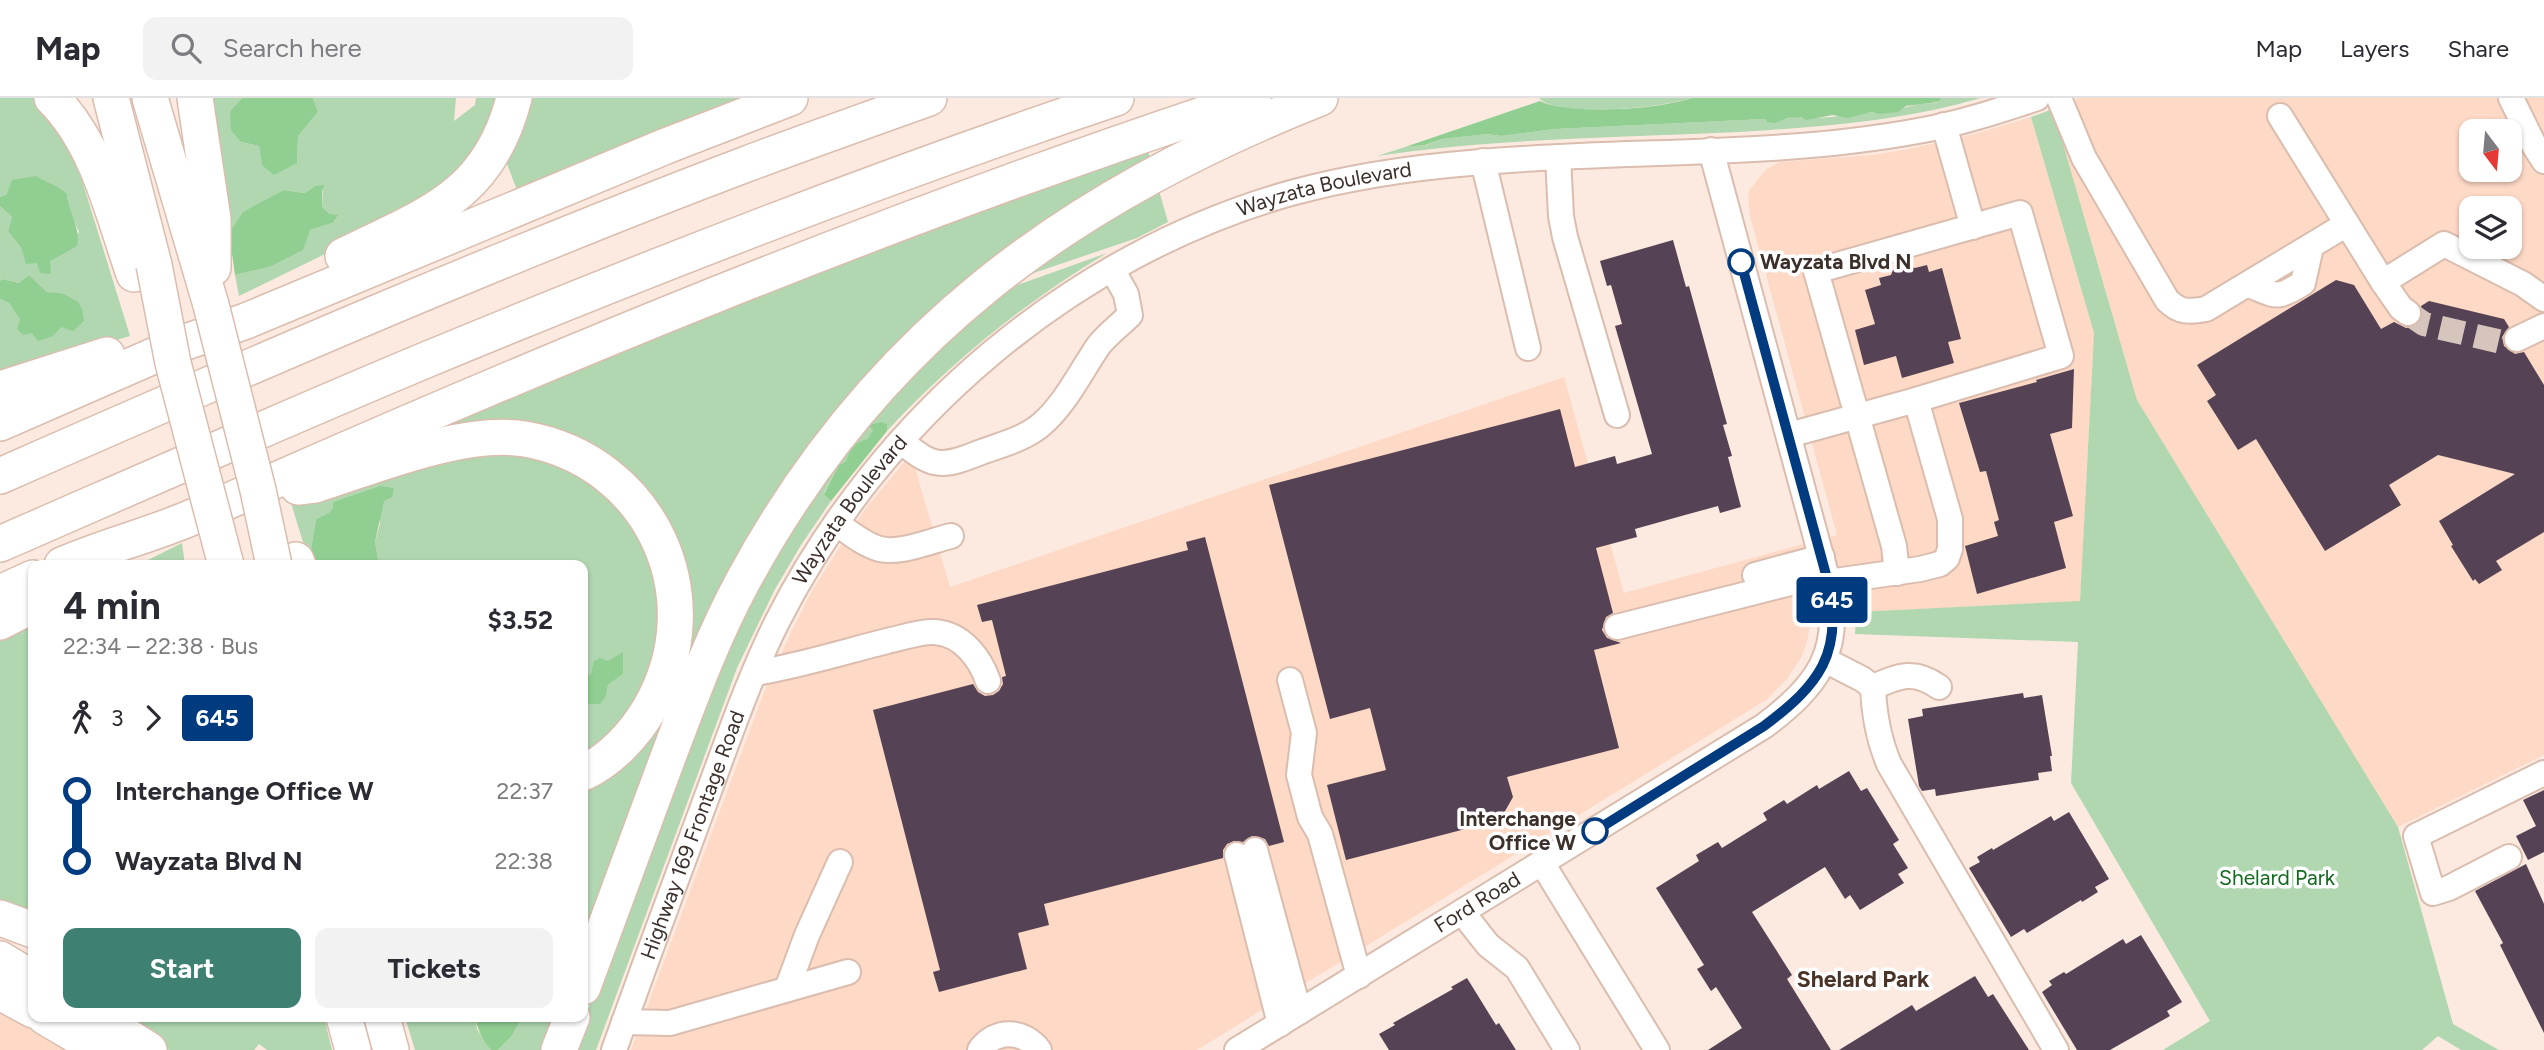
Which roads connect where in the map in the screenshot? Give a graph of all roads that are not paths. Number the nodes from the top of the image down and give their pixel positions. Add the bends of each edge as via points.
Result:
1 (52, 98) edge
2 (111, 98) edge
3 (150, 98) edge
4 (195, 98) edge
5 (514, 98) edge
6 (790, 98) edge
7 (929, 98) edge
8 (1116, 98) edge
9 (1253, 98) edge
10 (1320, 98) edge
11 (2037, 98) edge
12 (2059, 98) edge
13 (2511, 98) edge
14 (2280, 116) dead end
15 (1944, 125) junction
16 (1711, 150) junction
17 (1558, 158) junction
18 (2544, 161) edge
19 (1483, 162) junction
20 (2347, 224) junction
21 (1972, 227) junction
22 (205, 243) junction
23 (1112, 269) junction
24 (2383, 282) junction
25 (2544, 299) edge
26 (2408, 313) tunnel mouth
27 (246, 321) junction
28 (2544, 326) edge
29 (2516, 340) tunnel mouth
30 (1528, 348) dead end
31 (178, 353) junction
32 (0, 389) edge
33 (1916, 400) junction
34 (1617, 415) dead end
35 (1857, 416) junction
36 (0, 423) edge
37 (1788, 435) junction
38 (901, 441) junction
39 (0, 476) edge
40 (202, 476) junction
41 (247, 494) junction
42 (190, 518) junction
43 (836, 523) junction
44 (951, 536) dead end
45 (0, 544) edge
46 (76, 560) edge
47 (118, 560) edge
48 (208, 560) edge
49 (225, 560) edge
50 (290, 560) edge
51 (1825, 571) junction
52 (1897, 573) junction
53 (28, 580) edge
54 (0, 593) edge
55 (28, 608) edge
56 (1615, 620) dead end
57 (0, 622) edge
58 (777, 622) joint
59 (1825, 660) junction
60 (755, 673) junction
61 (1290, 680) dead end
62 (988, 681) dead end
63 (1873, 687) junction
64 (1939, 687) dead end
65 (588, 770) edge
66 (2544, 773) edge
67 (1246, 852) dead end
68 (2509, 857) dead end
69 (840, 862) dead end
70 (1542, 863) junction
71 (1462, 912) junction
72 (0, 918) edge
73 (28, 928) edge
74 (0, 959) edge
75 (848, 972) dead end
76 (588, 973) edge
77 (1359, 975) junction
78 (28, 976) edge
79 (787, 989) junction
80 (0, 992) edge
81 (28, 1007) edge
82 (1289, 1018) junction
83 (53, 1022) edge
84 (105, 1022) edge
85 (345, 1022) edge
86 (383, 1022) edge
87 (570, 1022) edge
88 (624, 1022) junction
89 (101, 1050) edge
90 (149, 1050) edge
91 (353, 1050) edge
92 (391, 1050) edge
93 (559, 1050) edge
94 (614, 1050) edge
95 (980, 1050) edge
96 (1039, 1050) edge
97 (1237, 1050) edge
98 (1567, 1050) edge
99 (1657, 1050) edge
100 (2056, 1050) edge

1 - 31 highway, bridge via 84,139 134,274
2 - 31 highway, bridge
3 - 22 highway
4 - 22 highway via 213,219
5 - 27 highway via 502,138 488,162 456,196 435,211 299,278
6 - 27 highway
7 - 39 highway via 744,165 498,263
8 - 45 highway via 866,186 534,316
9 - 41 highway via 918,215 454,402
10 - 76 highway via 1147,177 1020,258 914,350 841,431 765,543 723,620
11 - 15 street, Wayzata Boulevard
12 - 20 street via 2103,193 2177,310 2206,309
13 - 18 street
14 - 20 street
15 - 16 street, Wayzata Boulevard via 1868,138
15 - 21 street
16 - 17 street, Wayzata Boulevard
16 - 37 street, Ford Road
17 - 19 street, Wayzata Boulevard
17 - 34 street via 1565,237
19 - 23 street, Wayzata Boulevard via 1376,173 1286,195 1195,229
19 - 30 street
20 - 24 street
21 - 33 street via 2020,214 2061,356
21 - 35 street via 1816,271
22 - 41 highway, bridge via 211,305
23 - 38 street, Wayzata Boulevard via 998,348
23 - 38 street via 1126,295 1130,315 1101,343 1042,424 1027,435 943,464 922,459
24 - 25 street via 2444,244
24 - 26 street
27 - 31 highway
28 - 29 street
31 - 32 highway via 103,356
31 - 36 highway
31 - 40 highway, bridge
33 - 35 street
33 - 52 street via 1950,519 1950,549 1940,564
35 - 37 street
35 - 52 street via 1894,546
37 - 51 street, Ford Road
38 - 43 street, Wayzata Boulevard
40 - 48 highway, bridge
40 - 49 highway, bridge
41 - 42 highway
41 - 50 highway via 293,551
41 - 65 highway via 315,485 437,447 489,437 550,445 606,472 639,508 664,554 674,591 675,635 663,683 639,726
42 - 46 highway
42 - 47 highway
43 - 44 street via 882,550
43 - 58 street, Wayzata Boulevard
51 - 52 street
51 - 56 street
51 - 59 street, Ford Road via 1834,614
53 - 54 highway
55 - 57 highway
58 - 60 street, Highway 169 Frontage Road
59 - 63 street
59 - 70 street, Ford Road via 1801,695 1764,726
60 - 62 street via 934,632 965,644 982,664
60 - 88 street, Highway 169 Frontage Road
61 - 77 street via 1304,733 1299,775
63 - 64 street via 1914,675
63 - 100 street via 1874,716 1889,764
66 - 68 street via 2416,836 2433,893
67 - 82 street
69 - 79 street
70 - 71 street, Ford Road
70 - 99 street
71 - 77 street, Ford Road
71 - 98 street via 1488,945 1517,968
72 - 73 highway
74 - 78 highway
75 - 79 street
77 - 82 street, Ford Road
79 - 88 street via 670,1023
80 - 81 highway
82 - 97 street, Ford Road
83 - 89 highway
84 - 90 highway
85 - 91 highway
86 - 92 highway
87 - 93 highway
88 - 94 street, Highway 169 Frontage Road
95 - 96 street via 990,1039 1013,1034

